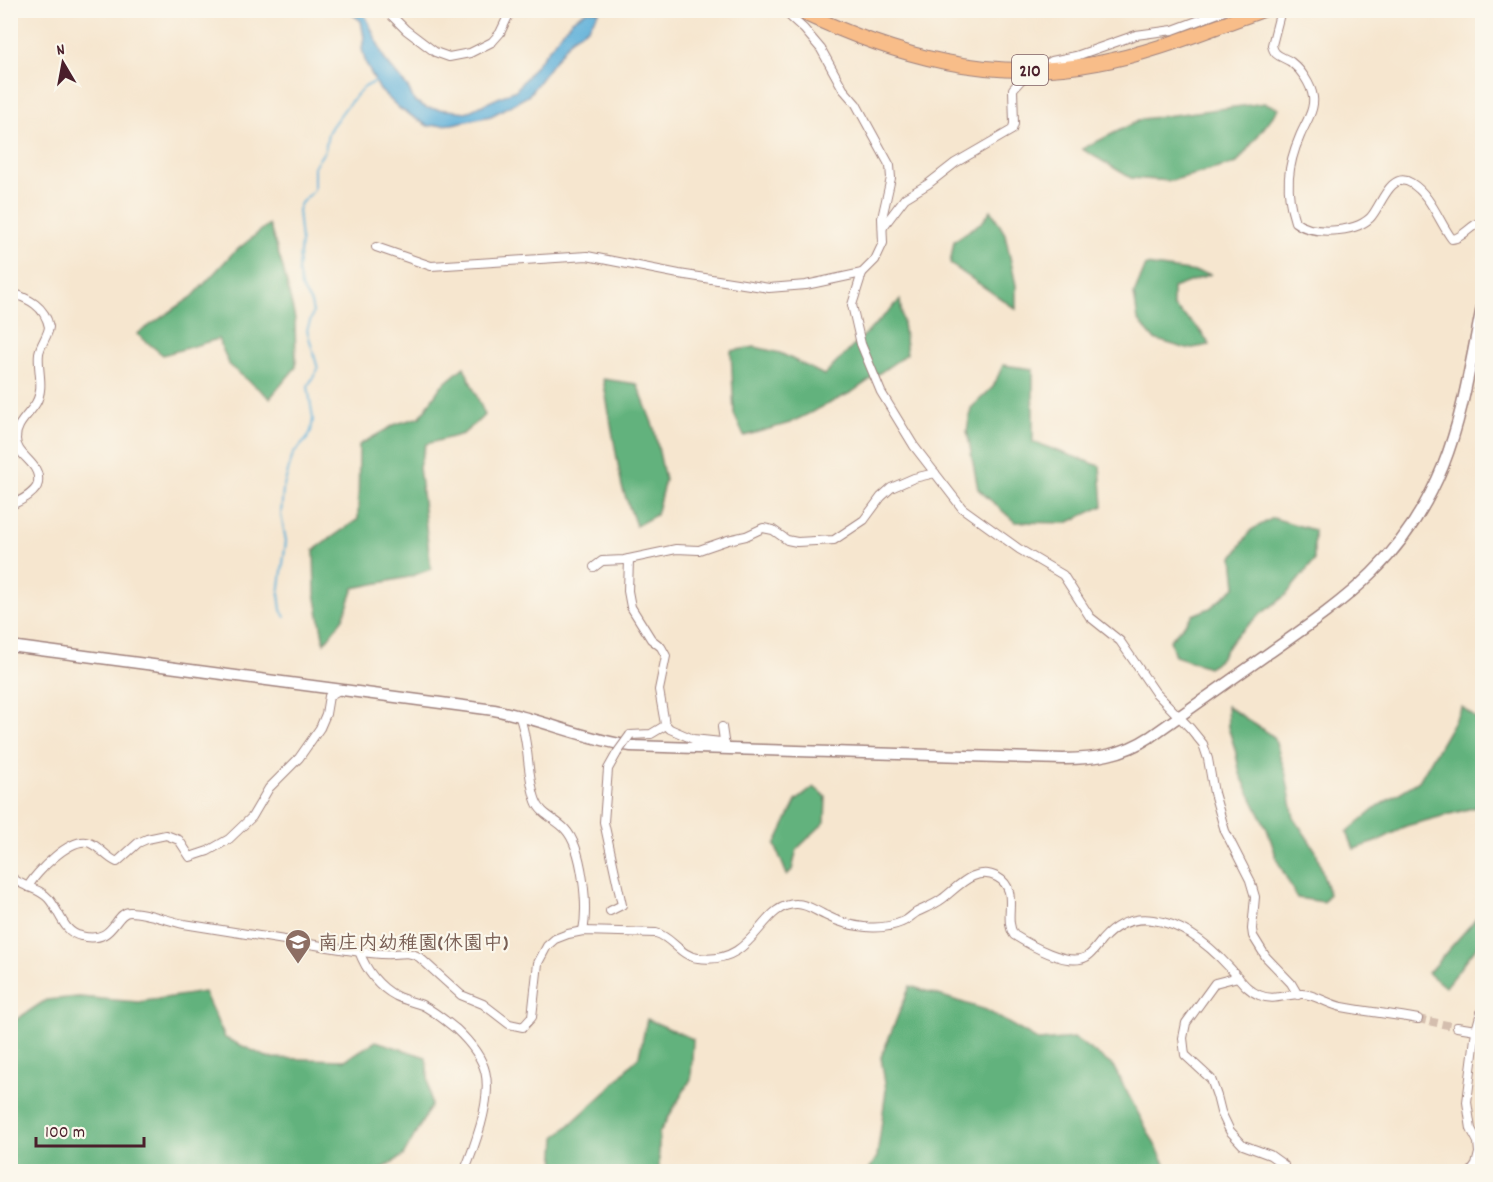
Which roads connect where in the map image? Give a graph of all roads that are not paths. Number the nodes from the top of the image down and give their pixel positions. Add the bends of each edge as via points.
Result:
1 (386, 10) edge
2 (511, 10) edge
3 (783, 10) edge
4 (797, 10) edge
5 (1227, 10) edge
6 (1263, 10) edge
7 (1281, 10) edge
8 (1036, 70) junction
9 (1482, 221) edge
10 (883, 227) junction
11 (376, 247) dead end
12 (862, 273) junction
13 (10, 292) edge
14 (1482, 307) edge
15 (935, 472) junction
16 (10, 506) edge
17 (629, 559) junction
18 (594, 567) dead end
19 (10, 646) edge
20 (339, 690) junction
21 (519, 715) junction
22 (1179, 717) junction
23 (666, 725) junction
24 (722, 727) dead end
25 (725, 747) junction
26 (10, 876) edge
27 (28, 887) junction
28 (610, 911) dead end
29 (583, 932) junction
30 (359, 951) junction
31 (1238, 977) junction
32 (1298, 994) junction
33 (1482, 1009) edge
34 (1418, 1019) tunnel mouth
35 (1457, 1026) tunnel mouth
36 (1476, 1030) junction
37 (464, 1172) edge
38 (1284, 1172) edge
39 (1471, 1172) edge

1 - 2 street via 435,52 449,57 470,53 492,42
3 - 10 street via 821,49 889,162 891,178
4 - 8 highway, 210 via 861,38 924,59 989,69
5 - 8 street via 1173,30 1136,35 1052,61
6 - 8 highway, 210 via 1113,60
7 - 9 street via 1273,50 1299,70 1313,98 1288,181 1295,222 1308,230 1321,231 1359,225 1369,219 1391,186 1405,181 1424,194 1452,239 1458,239
8 - 10 street via 1014,89 1012,130 905,198
10 - 12 street via 880,251
11 - 12 street via 431,266 587,256 769,288
12 - 15 street via 852,312 869,367 896,419
13 - 16 street via 42,309 49,327 39,354 38,399 21,423 16,439 21,452 34,465 37,486
14 - 22 street via 1449,451 1435,484 1402,540 1345,599
15 - 17 street via 891,488 864,520 834,540 791,541 764,528 699,550 676,549
15 - 22 street via 952,497 973,517 1063,575 1090,617 1120,642 1148,683
17 - 18 street via 602,561
17 - 23 street via 631,607 666,656 659,690
19 - 20 street
20 - 21 street
20 - 27 street via 329,696 320,728 299,758 273,783 240,831 222,844 190,857 179,840 158,836 138,843 117,862 93,844 83,842 53,858
21 - 25 street via 618,744
21 - 29 street via 536,800 542,811 565,828 576,851 585,910
22 - 25 street via 1131,748 1087,758
22 - 32 street via 1206,751 1225,831 1250,880 1255,897 1253,936
23 - 25 street via 693,739 721,742
23 - 28 street, bridge via 651,734 630,735 608,769 604,822 622,905
24 - 25 street
26 - 27 street
27 - 30 street via 47,897 71,932 82,937 107,934 123,915 131,912
29 - 30 street via 561,935 547,946 538,963 532,1017 523,1027 509,1024 483,1004 461,995 417,955
29 - 31 street via 659,934 692,957 720,958 732,955 769,918 791,905 807,906 855,926 897,924 936,903 966,879 992,875 1009,889 1012,932 1047,952 1085,958 1122,924 1145,918 1164,921 1190,933 1213,950
30 - 37 street via 373,977 397,996 422,1005 452,1025 468,1041 484,1067 487,1100
31 - 32 street via 1262,996 1284,998
31 - 38 street via 1215,983 1186,1023 1185,1055 1211,1079 1230,1131 1243,1145 1284,1165
32 - 34 street via 1341,1007
33 - 36 street
35 - 36 street
36 - 39 street via 1467,1102 1479,1153

